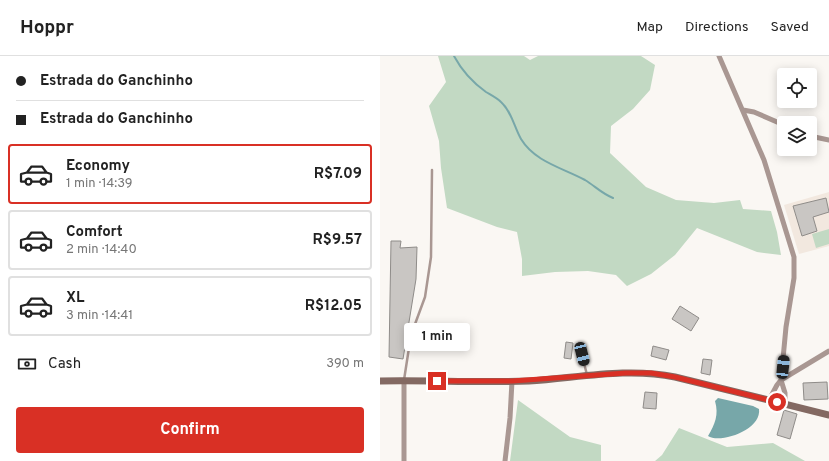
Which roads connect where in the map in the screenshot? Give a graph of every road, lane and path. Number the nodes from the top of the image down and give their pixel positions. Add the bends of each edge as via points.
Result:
1 (719, 56) edge
2 (743, 110) junction
3 (777, 123) edge
4 (817, 137) edge
5 (829, 140) edge
6 (432, 170) dead end
7 (579, 342) dead end
8 (829, 351) edge
9 (587, 376) junction
10 (404, 380) junction
11 (781, 380) junction
12 (380, 381) edge
13 (512, 381) junction
14 (769, 400) junction
15 (785, 404) junction
16 (829, 415) edge
17 (404, 461) edge
18 (505, 461) edge

1 - 2 street
2 - 3 street
2 - 11 street via 768,171 794,257 794,278
4 - 5 street
6 - 10 lane via 431,257 425,297 411,335
7 - 9 lane
8 - 11 street
9 - 13 street
9 - 14 street via 651,373
10 - 12 street
10 - 13 street
10 - 17 street
11 - 14 street
11 - 15 street
13 - 18 street
14 - 15 street
15 - 16 street

